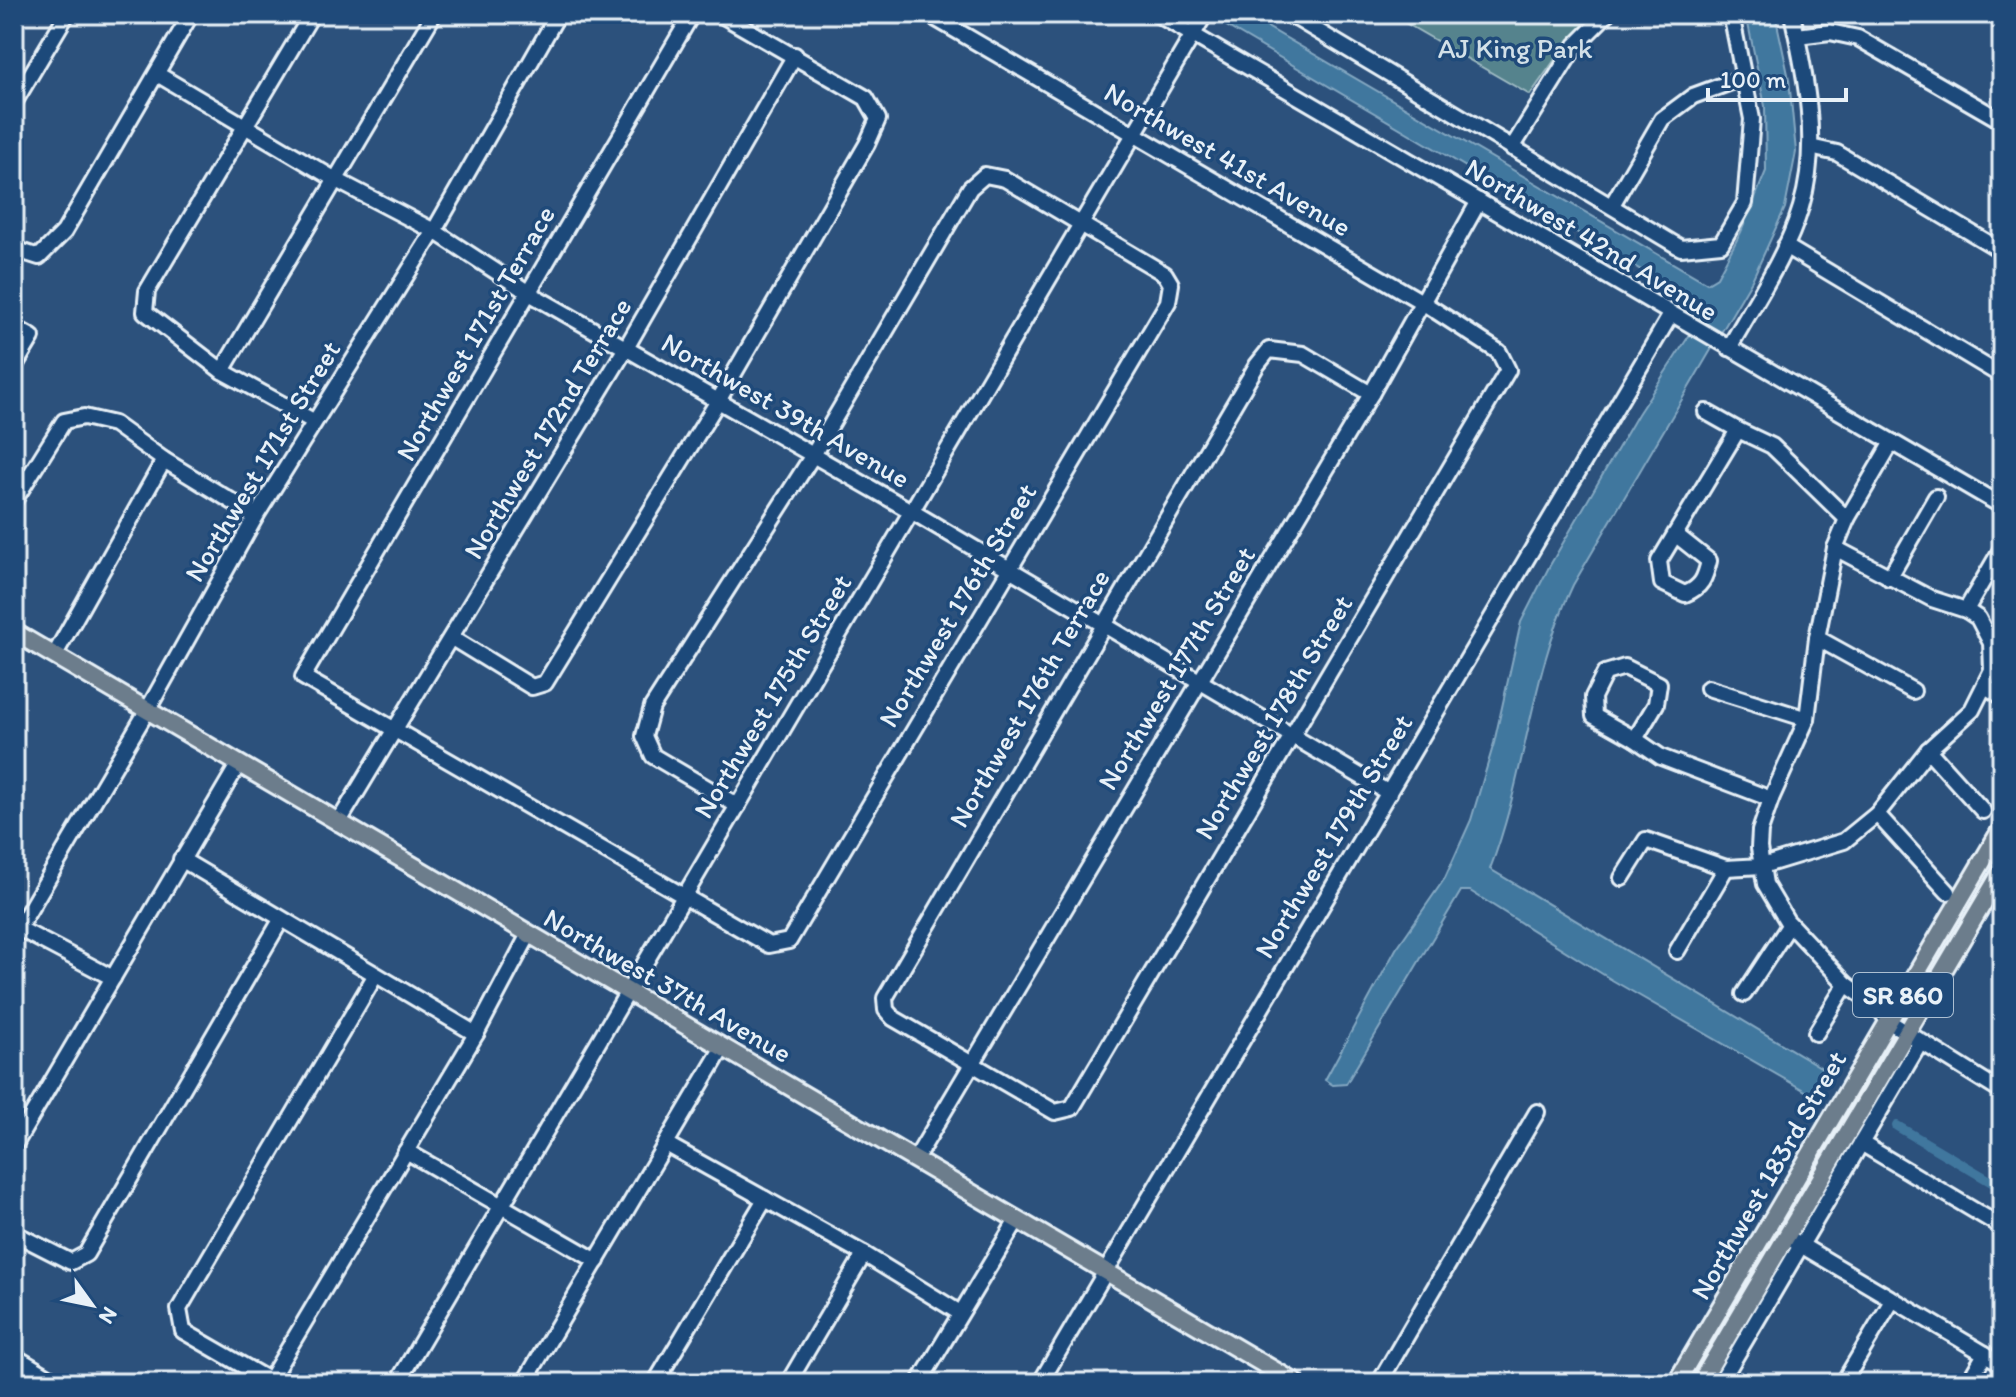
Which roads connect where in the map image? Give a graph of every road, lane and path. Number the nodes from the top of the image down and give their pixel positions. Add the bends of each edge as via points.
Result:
1 (67, 14) edge
2 (191, 14) edge
3 (312, 14) edge
4 (434, 14) edge
5 (558, 14) edge
6 (692, 14) edge
7 (720, 14) edge
8 (928, 14) edge
9 (1157, 14) edge
10 (1205, 14) edge
11 (1289, 14) edge
12 (1607, 14) edge
13 (1731, 14) edge
14 (1792, 14) edge
15 (1193, 35) junction
16 (1797, 36) junction
17 (795, 55) junction
18 (157, 74) junction
19 (1742, 78) junction
20 (14, 103) edge
21 (2002, 121) edge
22 (245, 126) junction
23 (1133, 134) junction
24 (1810, 147) junction
25 (1512, 148) junction
26 (336, 180) junction
27 (1479, 201) junction
28 (1612, 205) junction
29 (1081, 223) junction
30 (434, 231) junction
31 (1785, 246) junction
32 (14, 249) edge
33 (2002, 251) edge
34 (529, 293) junction
35 (1422, 302) junction
36 (1670, 316) junction
37 (14, 327) edge
38 (1723, 346) junction
39 (626, 348) junction
40 (1499, 352) joint
41 (14, 367) edge
42 (222, 371) junction
43 (2002, 376) edge
44 (1371, 394) junction
45 (718, 401) junction
46 (1706, 412) dead end
47 (313, 421) junction
48 (1738, 430) junction
49 (1892, 442) junction
50 (813, 455) junction
51 (164, 460) junction
52 (1936, 497) dead end
53 (14, 501) edge
54 (2002, 506) edge
55 (911, 511) junction
56 (256, 516) junction
57 (1847, 519) junction
58 (1675, 534) dead end
59 (1835, 548) junction
60 (2002, 548) edge
61 (1007, 570) junction
62 (1889, 578) junction
63 (1966, 610) junction
64 (1101, 626) junction
65 (14, 632) edge
66 (452, 638) junction
67 (1817, 638) junction
68 (1996, 639) edge
69 (54, 656) junction
70 (1198, 680) junction
71 (1987, 687) junction
72 (1708, 688) dead end
73 (1913, 691) dead end
74 (2002, 697) edge
75 (147, 711) junction
76 (1807, 719) junction
77 (395, 729) junction
78 (1293, 737) junction
79 (1635, 739) junction
80 (1928, 750) junction
81 (238, 765) junction
82 (1389, 793) junction
83 (1771, 799) junction
84 (738, 806) junction
85 (1983, 811) dead end
86 (1877, 814) junction
87 (338, 823) junction
88 (2002, 828) edge
89 (181, 859) junction
90 (1762, 866) junction
91 (1726, 868) junction
92 (2002, 871) edge
93 (1622, 878) dead end
94 (1948, 892) dead end
95 (684, 897) junction
96 (281, 920) junction
97 (1790, 924) junction
98 (16, 932) edge
99 (529, 934) junction
100 (1677, 951) dead end
101 (375, 976) junction
102 (113, 978) junction
103 (1846, 984) junction
104 (628, 991) junction
105 (1744, 994) dead end
106 (1888, 1021) junction
107 (1816, 1033) dead end
108 (476, 1034) junction
109 (1913, 1038) junction
110 (723, 1047) junction
111 (972, 1064) junction
112 (2002, 1092) edge
113 (1537, 1112) dead end
114 (1861, 1143) junction
115 (666, 1144) junction
116 (14, 1146) edge
117 (406, 1151) junction
118 (915, 1160) junction
119 (1786, 1195) junction
120 (765, 1199) junction
121 (502, 1204) junction
122 (1017, 1220) junction
123 (2002, 1227) edge
124 (14, 1233) edge
125 (1794, 1241) junction
126 (864, 1254) junction
127 (597, 1261) junction
128 (1106, 1271) junction
129 (1893, 1299) junction
130 (960, 1313) junction
131 (1985, 1354) junction
132 (16, 1363) edge
133 (2002, 1364) edge
134 (269, 1382) edge
135 (59, 1383) edge
136 (397, 1383) edge
137 (524, 1383) edge
138 (655, 1383) edge
139 (788, 1383) edge
140 (919, 1383) edge
141 (1040, 1383) edge
142 (1296, 1383) edge
143 (1379, 1383) edge
144 (1676, 1383) edge
145 (1700, 1383) edge
146 (1720, 1383) edge
147 (1843, 1383) edge
148 (1968, 1383) edge

1 - 20 street
2 - 18 street
3 - 22 street
4 - 26 street
5 - 30 street, Northwest 171st Street
6 - 34 street, Northwest 171st Terrace
7 - 17 street
8 - 23 street, Northwest 41st Avenue
9 - 15 street, Northwest 42nd Avenue
10 - 15 street, Northwest 175th Street
11 - 25 street
12 - 25 street via 1576,45
13 - 19 street
14 - 16 street
15 - 23 street, Northwest 175th Street
15 - 27 street, Northwest 42nd Avenue
16 - 21 street via 1847,34
16 - 24 street
17 - 39 street, Northwest 172nd Terrace
17 - 45 street via 866,98 878,119
18 - 22 street, Northwest 39th Avenue
18 - 32 street via 64,232 39,257
19 - 28 street via 1693,96 1662,119
19 - 28 street via 1752,119 1745,203 1721,244 1681,248
22 - 26 street, Northwest 39th Avenue
22 - 42 street via 147,291 145,312
23 - 29 street, Northwest 175th Street
23 - 35 street, Northwest 41st Avenue
24 - 31 street via 1801,206
24 - 33 street via 1837,153
25 - 28 street
26 - 30 street, Northwest 39th Avenue
26 - 42 street
27 - 35 street, Northwest 177th Street
27 - 36 street, Northwest 42nd Avenue
29 - 50 street via 1005,179 985,175 970,188
29 - 55 street, Northwest 175th Street
29 - 61 street, Northwest 176th Street via 1165,274 1171,284 1168,302
30 - 34 street, Northwest 39th Avenue
30 - 47 street, Northwest 171st Street
31 - 38 street
31 - 43 street
34 - 39 street, Northwest 39th Avenue
34 - 77 street, Northwest 171st Terrace via 303,677
35 - 40 street, Northwest 41st Avenue
35 - 44 street, Northwest 177th Street
36 - 38 street, Northwest 42nd Avenue
36 - 82 street, Northwest 179th Street
37 - 41 street via 32,337
38 - 49 street, Northwest 42nd Avenue
39 - 45 street, Northwest 39th Avenue
39 - 66 street, Northwest 172nd Terrace
40 - 78 street, Northwest 178th Street via 1508,370
42 - 47 street
44 - 64 street, Northwest 176th Terrace via 1303,354 1269,350
44 - 70 street, Northwest 177th Street
45 - 50 street, Northwest 39th Avenue
45 - 66 street via 545,683 532,687
46 - 48 street
47 - 56 street, Northwest 171st Street
48 - 57 street via 1772,446
48 - 58 street
49 - 54 street, Northwest 42nd Avenue
49 - 57 street
50 - 55 street, Northwest 39th Avenue
50 - 84 street via 652,707 644,736 653,756
51 - 53 street via 114,424 84,417 64,421
51 - 56 street
51 - 69 street
52 - 62 street
55 - 61 street, Northwest 39th Avenue
55 - 84 street, Northwest 175th Street
56 - 75 street, Northwest 171st Street
57 - 59 street
59 - 62 street
59 - 67 street
60 - 63 street
61 - 64 street, Northwest 39th Avenue
61 - 95 street, Northwest 176th Street via 789,941 769,945
62 - 63 street
63 - 68 street
64 - 70 street, Northwest 39th Avenue
64 - 111 street, Northwest 176th Terrace via 885,998 893,1018
65 - 69 main road, Northwest 37th Avenue
66 - 77 street, Northwest 172nd Terrace
67 - 73 street
67 - 76 street
68 - 71 street
69 - 75 main road, Northwest 37th Avenue
70 - 78 street, Northwest 39th Avenue
70 - 111 street, Northwest 177th Street
71 - 74 street
71 - 80 street via 1972,710
72 - 76 street
75 - 81 main road, Northwest 37th Avenue
75 - 98 street, Northwest 171st Street
76 - 83 street
77 - 87 street, Northwest 172nd Terrace
77 - 95 street
78 - 82 street, Northwest 39th Avenue
78 - 111 street, Northwest 178th Street via 1072,1108 1055,1112
79 - 79 street via 1594,716 1593,697 1605,673 1625,667 1659,684 1656,704
79 - 83 street via 1661,757
80 - 85 street
80 - 86 street
81 - 87 main road, Northwest 37th Avenue
81 - 89 street
82 - 128 street, Northwest 179th Street
83 - 90 street via 1760,831
84 - 95 street, Northwest 175th Street
86 - 90 street via 1844,841
86 - 94 street
87 - 99 main road, Northwest 37th Avenue
88 - 106 main road, Northwest 183rd Street / SR 860
89 - 96 street
89 - 102 street
90 - 91 street
90 - 97 street via 1769,892
91 - 93 street via 1646,840
91 - 100 street
92 - 109 main road, Northwest 183rd Street / SR 860
95 - 104 street, Northwest 175th Street
96 - 101 street
96 - 124 street via 86,1254 71,1262
97 - 103 street
97 - 105 street
98 - 102 street
99 - 104 main road, Northwest 37th Avenue
99 - 108 street
101 - 108 street
101 - 134 street via 179,1309 183,1331
102 - 116 street
103 - 106 street
103 - 107 street
104 - 110 main road, Northwest 37th Avenue
104 - 121 street, Northwest 175th Street
106 - 109 street
106 - 119 main road, Northwest 183rd Street / SR 860
108 - 117 street
109 - 112 street
109 - 114 street
109 - 125 main road, Northwest 183rd Street / SR 860
110 - 115 street
110 - 118 main road, Northwest 37th Avenue
111 - 118 street, Northwest 177th Street
113 - 143 street
114 - 123 street
114 - 125 street
115 - 120 street
115 - 127 street
117 - 121 street
117 - 134 street
118 - 122 main road, Northwest 37th Avenue
119 - 125 main road via 1784,1216
119 - 144 main road, Northwest 183rd Street / SR 860
120 - 126 street
120 - 138 street
121 - 127 street
121 - 136 street, Northwest 175th Street
122 - 128 main road, Northwest 37th Avenue
122 - 130 street
125 - 129 street
125 - 145 main road, Northwest 183rd Street / SR 860
125 - 146 street
126 - 130 street
126 - 139 street
127 - 137 street
128 - 141 street, Northwest 179th Street
128 - 142 main road, Northwest 37th Avenue
129 - 131 street
129 - 147 street
130 - 140 street
131 - 133 street
131 - 148 street
132 - 135 street

